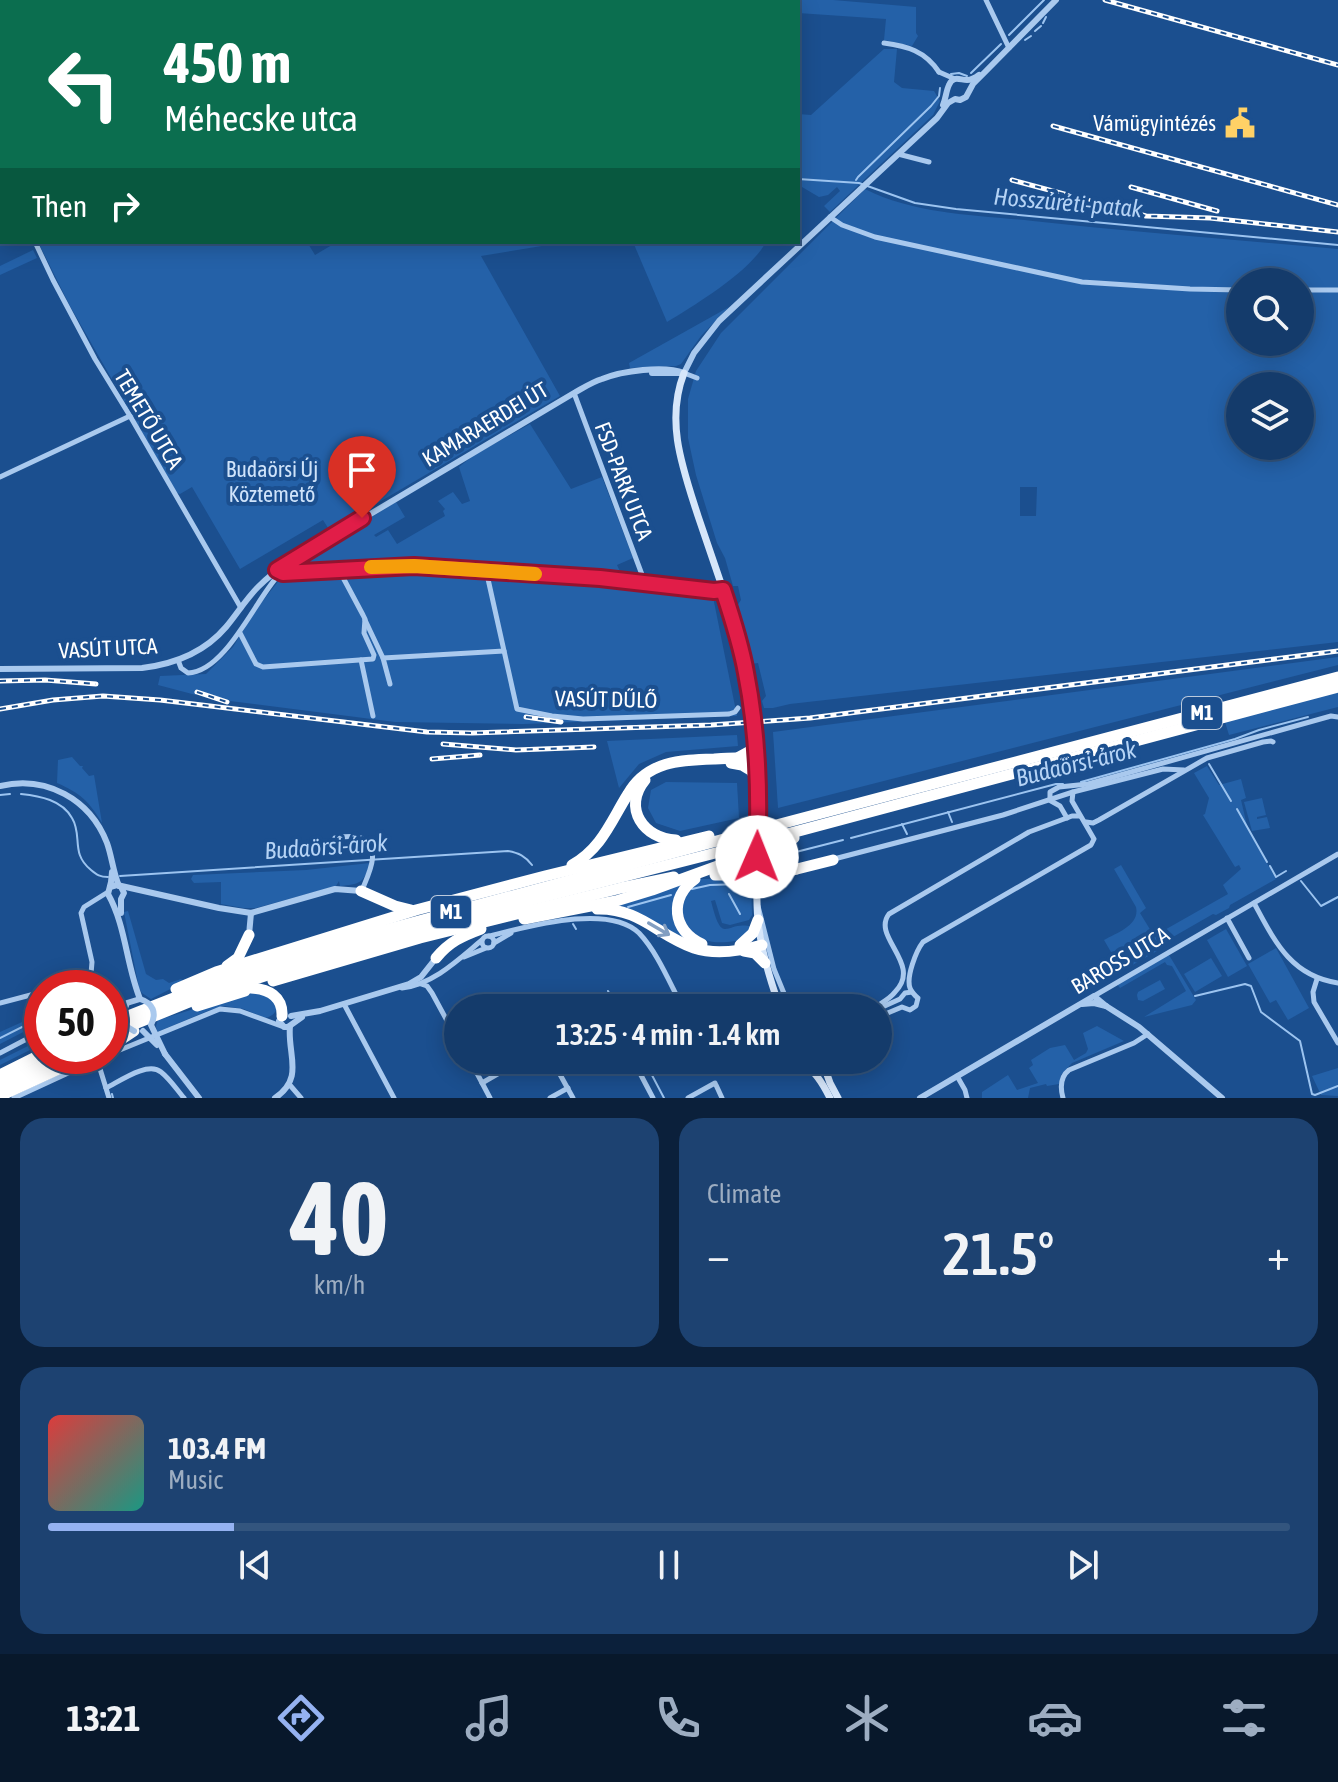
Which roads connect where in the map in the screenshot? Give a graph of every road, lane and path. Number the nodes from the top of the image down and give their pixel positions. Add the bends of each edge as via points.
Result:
1 (986, 0) edge
2 (1056, 0) edge
3 (884, 43) dead end
4 (1009, 49) junction
5 (986, 71) junction
6 (939, 72) dead end
7 (955, 79) junction
8 (965, 80) junction
9 (948, 89) junction
10 (969, 90) junction
11 (955, 99) junction
12 (932, 121) junction
13 (897, 153) junction
14 (929, 162) dead end
15 (830, 217) junction
16 (36, 244) edge
17 (1226, 290) edge
18 (1314, 290) edge
19 (1338, 290) edge
20 (634, 372) junction
21 (684, 373) junction
22 (663, 374) junction
23 (697, 378) dead end
24 (678, 386) junction
25 (574, 393) junction
26 (130, 416) junction
27 (0, 477) edge
28 (338, 569) junction
29 (277, 570) junction
30 (486, 570) junction
31 (644, 580) dead end
32 (723, 590) junction
33 (241, 608) junction
34 (365, 619) junction
35 (240, 633) junction
36 (504, 651) junction
37 (383, 658) junction
38 (178, 660) junction
39 (361, 660) junction
40 (0, 669) edge
41 (1338, 677) edge
42 (390, 684) dead end
43 (1338, 687) edge
44 (738, 708) dead end
45 (373, 716) dead end
46 (1338, 716) edge
47 (756, 740) junction
48 (1273, 742) dead end
49 (732, 760) junction
50 (757, 760) junction
51 (1184, 770) junction
52 (1088, 784) junction
53 (0, 786) edge
54 (758, 788) junction
55 (1073, 792) junction
56 (1050, 800) junction
57 (1063, 810) junction
58 (851, 816) junction
59 (1067, 818) junction
60 (1083, 819) junction
61 (1058, 821) junction
62 (1093, 823) junction
63 (765, 828) junction
64 (1090, 832) junction
65 (701, 837) junction
66 (335, 838) dead end
67 (1338, 854) edge
68 (833, 860) joint
69 (113, 864) junction
70 (714, 872) junction
71 (749, 875) dead end
72 (767, 875) dead end
73 (545, 876) junction
74 (674, 877) dead end
75 (120, 886) junction
76 (140, 891) junction
77 (361, 891) junction
78 (110, 894) junction
79 (122, 897) junction
80 (1254, 903) junction
81 (758, 905) junction
82 (416, 910) junction
83 (568, 911) junction
84 (251, 913) junction
85 (1227, 918) junction
86 (758, 920) junction
87 (121, 923) junction
88 (515, 930) junction
89 (489, 931) junction
90 (249, 935) joint
91 (482, 940) junction
92 (494, 943) junction
93 (762, 945) junction
94 (391, 947) junction
95 (738, 947) junction
96 (486, 948) junction
97 (436, 958) joint
98 (1249, 958) dead end
99 (765, 963) junction
100 (453, 964) junction
101 (129, 965) junction
102 (91, 970) edge
103 (444, 970) junction
104 (427, 971) junction
105 (216, 972) junction
106 (434, 977) junction
107 (1317, 979) junction
108 (1338, 983) edge
109 (128, 984) edge
110 (420, 984) junction
111 (251, 988) junction
112 (396, 988) junction
113 (912, 992) junction
114 (432, 993) junction
115 (675, 994) edge
116 (775, 994) edge
117 (781, 994) edge
118 (892, 996) edge
119 (1094, 996) junction
120 (24, 997) edge
121 (900, 999) junction
122 (892, 1002) edge
123 (0, 1003) edge
124 (128, 1004) edge
125 (344, 1004) junction
126 (1081, 1005) junction
127 (1106, 1006) junction
128 (902, 1007) junction
129 (892, 1011) edge
130 (444, 1015) edge
131 (142, 1019) junction
132 (128, 1021) edge
133 (286, 1021) junction
134 (128, 1024) edge
135 (128, 1026) edge
136 (128, 1031) edge
137 (1148, 1034) junction
138 (24, 1040) edge
139 (1338, 1043) edge
140 (128, 1047) edge
141 (0, 1053) edge
142 (24, 1063) edge
143 (25, 1074) edge
144 (57, 1074) edge
145 (99, 1074) edge
146 (477, 1074) edge
147 (498, 1074) edge
148 (560, 1074) edge
149 (640, 1074) edge
150 (814, 1074) edge
151 (826, 1074) edge
152 (0, 1075) edge
153 (957, 1076) junction
154 (482, 1083) junction
155 (289, 1084) junction
156 (0, 1086) edge
157 (106, 1088) junction
158 (568, 1088) junction
159 (16, 1093) edge
160 (934, 1094) edge
161 (0, 1096) edge
162 (109, 1098) edge
163 (184, 1098) edge
164 (199, 1098) edge
165 (275, 1098) edge
166 (301, 1098) edge
167 (394, 1098) edge
168 (490, 1098) edge
169 (550, 1098) edge
170 (573, 1098) edge
171 (653, 1098) edge
172 (688, 1098) edge
173 (722, 1098) edge
174 (830, 1098) edge
175 (838, 1098) edge
176 (920, 1098) edge
177 (967, 1098) edge
178 (1063, 1098) edge
179 (1222, 1098) edge

1 - 4 street
2 - 4 street
3 - 6 street via 916,50
4 - 5 street
5 - 8 street
5 - 10 street
7 - 8 street
7 - 9 street
7 - 9 street via 939,72
8 - 10 street
9 - 11 street
9 - 12 street
10 - 11 street via 964,98
11 - 12 street
12 - 13 street
13 - 14 street
13 - 15 street
15 - 17 street via 875,237 1082,282
15 - 21 street via 719,321
16 - 26 street, TEMETŐ UTCA
18 - 19 street
20 - 21 street, KAMARAERDEI ÚT
20 - 22 street, KAMARAERDEI ÚT
20 - 25 street, KAMARAERDEI ÚT via 605,377
21 - 22 street, KAMARAERDEI ÚT
21 - 23 street
21 - 24 main road
22 - 24 street
24 - 32 main road via 677,443
25 - 29 street, KAMARAERDEI ÚT
25 - 31 street, FSD-PARK UTCA
26 - 27 street
26 - 33 street, TEMETŐ UTCA
28 - 29 street
28 - 30 street via 398,565
28 - 34 street
29 - 33 street, VASÚT UTCA
29 - 35 street
30 - 32 street
30 - 36 street, VASÚT DŰLŐ
32 - 47 main road, bridge via 741,651
33 - 38 street, VASÚT UTCA via 217,637
34 - 37 street
34 - 39 street via 364,633 374,655
35 - 38 street via 201,671 186,672
35 - 39 street via 256,664 263,667
36 - 37 street
36 - 44 street, VASÚT DŰLŐ via 517,709 583,719 729,714
37 - 42 street
38 - 40 street, VASÚT UTCA via 132,668
39 - 45 street
41 - 63 highway, M1
43 - 58 highway, M1
46 - 52 street
47 - 49 highway via 746,754
47 - 50 main road
48 - 51 street via 1216,755
49 - 50 highway
49 - 54 highway via 752,771
49 - 65 highway via 665,768 639,790 638,816 653,835 671,840
49 - 73 highway via 687,760 650,770 631,788 596,847 576,863
50 - 54 main road
51 - 55 street via 1163,769
51 - 62 street
52 - 55 street
52 - 56 street via 1055,788
53 - 69 street via 37,784 79,803 100,829
54 - 81 main road, bridge
55 - 56 street
55 - 60 street via 1072,801
56 - 57 street
56 - 68 street
57 - 59 street
57 - 61 street
58 - 70 highway
58 - 131 highway, M1 via 326,956
59 - 60 street
59 - 61 street
60 - 62 street
60 - 64 street
61 - 118 street via 1024,835 887,916 884,926 904,976
62 - 64 street
63 - 65 highway
63 - 131 highway, M1 via 341,942 251,970
64 - 113 street via 1091,845 923,942 909,980
65 - 73 highway
66 - 77 street via 363,839 372,851
67 - 80 street, BAROSS UTCA
68 - 72 highway
69 - 75 street
69 - 78 street
70 - 71 highway
70 - 83 highway
70 - 95 highway via 683,889 678,919 699,943
73 - 82 highway
74 - 94 highway
75 - 76 street
75 - 78 street
75 - 79 street
76 - 79 street
76 - 84 street
77 - 82 highway
77 - 84 street via 335,889
78 - 79 street
78 - 87 street
78 - 102 street via 91,902 80,916
79 - 87 street
80 - 85 street, BAROSS UTCA
80 - 107 street via 1291,962
81 - 86 main road
81 - 117 street
82 - 105 highway
83 - 89 highway
83 -> 95 highway via 621,911 696,948
84 - 90 street
85 - 98 street
85 - 119 street, BAROSS UTCA
86 - 93 main road
86 - 95 highway
87 - 101 street
88 - 89 street
88 - 92 street
88 - 115 street via 587,918 623,923 649,946
89 - 91 street
89 - 92 street
89 - 94 highway
89 - 97 highway via 457,939
90 - 105 highway via 238,958
91 - 96 street
91 - 100 street
92 - 96 street
93 - 95 highway
93 - 99 main road
94 - 111 highway
95 - 99 highway
96 - 100 street
97 - 104 street
99 - 116 main road
100 - 103 street
101 - 109 street
101 - 131 street
103 - 104 street
103 - 106 street
104 - 112 street
105 - 131 highway via 156,999
106 - 110 street
106 - 114 street
107 - 108 street
107 - 139 street via 1314,1002
110 - 112 street
110 - 114 street
111 - 131 highway
111 - 133 highway via 272,993
112 - 125 street
113 - 121 street
113 - 128 street via 918,998 916,1006
114 - 130 street
119 - 126 street, BAROSS UTCA
119 - 127 street
120 - 123 street
121 - 122 street
121 - 128 street
124 - 131 street, bridge
125 - 133 street
125 - 167 street
126 - 127 street
126 - 153 street, BAROSS UTCA
127 - 137 street
128 - 129 street
131 - 132 highway, M1
131 - 134 street, bridge
131 - 135 highway, M1
131 - 136 highway
131 - 164 street, bridge
133 - 140 street via 220,1009
133 - 155 street via 293,1067
137 - 178 street via 1069,1070 1062,1081
137 - 179 street
138 - 141 street
142 - 152 highway
143 - 156 highway
144 - 159 highway
145 - 157 street
146 - 154 street
147 - 154 street
148 - 158 street
149 - 171 street
150 - 174 main road
151 - 175 main road
153 - 160 street, BAROSS UTCA
153 - 177 street
154 - 168 street
155 - 165 street
155 - 166 street
157 - 162 street
157 - 163 street via 154,1068
158 - 169 street
158 - 170 street
159 - 161 highway
160 - 176 street, BAROSS UTCA
172 - 173 street via 715,1084

